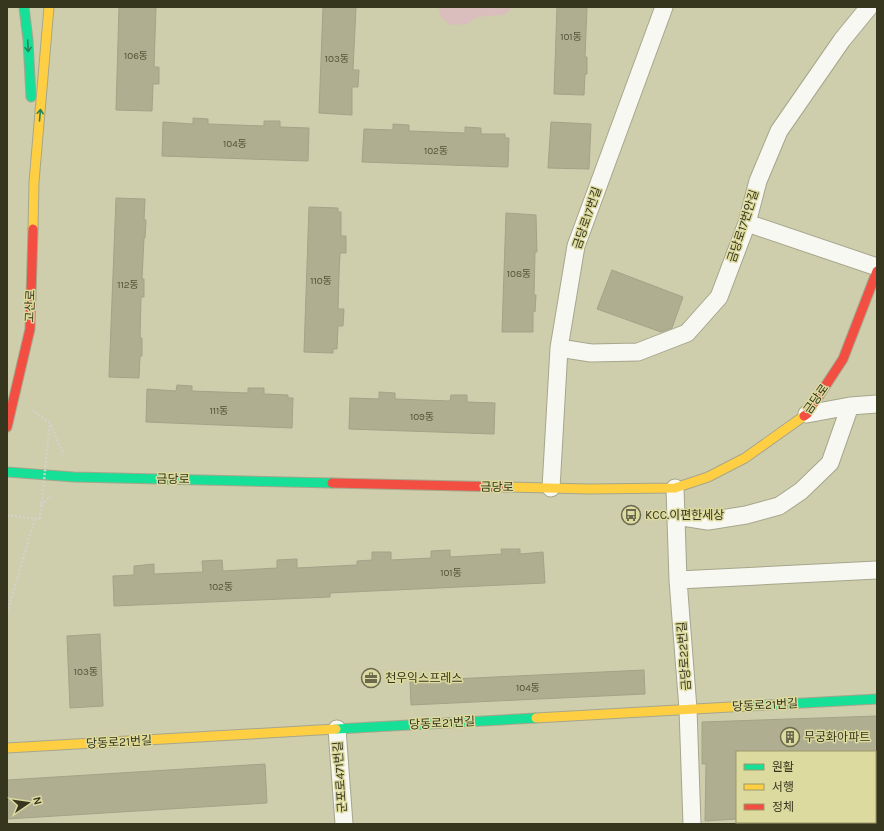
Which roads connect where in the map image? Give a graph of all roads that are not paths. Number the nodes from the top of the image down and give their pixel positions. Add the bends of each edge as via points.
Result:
1 (24, 7) edge
2 (49, 7) edge
3 (664, 7) edge
4 (869, 7) edge
5 (34, 182) junction
6 (747, 223) junction
7 (877, 267) edge
8 (877, 271) edge
9 (559, 348) junction
10 (877, 404) edge
11 (850, 406) junction
12 (807, 414) junction
13 (7, 427) edge
14 (7, 472) edge
15 (551, 488) junction
16 (675, 488) junction
17 (676, 516) junction
18 (877, 570) edge
19 (678, 580) junction
20 (877, 699) edge
21 (688, 709) junction
22 (336, 729) junction
23 (7, 748) edge
24 (877, 823) edge
25 (344, 824) edge
26 (692, 824) edge
27 (860, 824) edge

1 -> 5 street, 고산로 via 28,40
5 -> 2 street, 고산로
3 - 9 street, 금당로17번길 via 576,246
4 - 6 street, 금당로17번안길 via 842,40 779,131 758,181
5 - 13 street, 고산로 via 30,329
6 - 7 street
6 - 9 street, 금당로17번안길 via 719,297 687,333 638,352 591,353
8 - 12 street, 금당로 via 843,359
9 - 15 street, 금당로17번길
10 - 11 street
11 - 12 street
11 - 17 street via 830,463 801,491 779,506 746,515 708,520
12 - 16 street, 금당로 via 745,458 708,477
14 - 15 street, 금당로 via 74,477
15 - 16 street, 금당로
16 - 17 street, 금당로22번길
17 - 19 street, 금당로22번길
18 - 19 street
19 - 21 street, 금당로22번길
20 - 21 street, 당동로21번길
21 - 22 street, 당동로21번길
21 - 26 street, 금당로22번길
22 - 23 street, 당동로21번길
22 - 25 street, 군포로471번길
24 - 27 street

